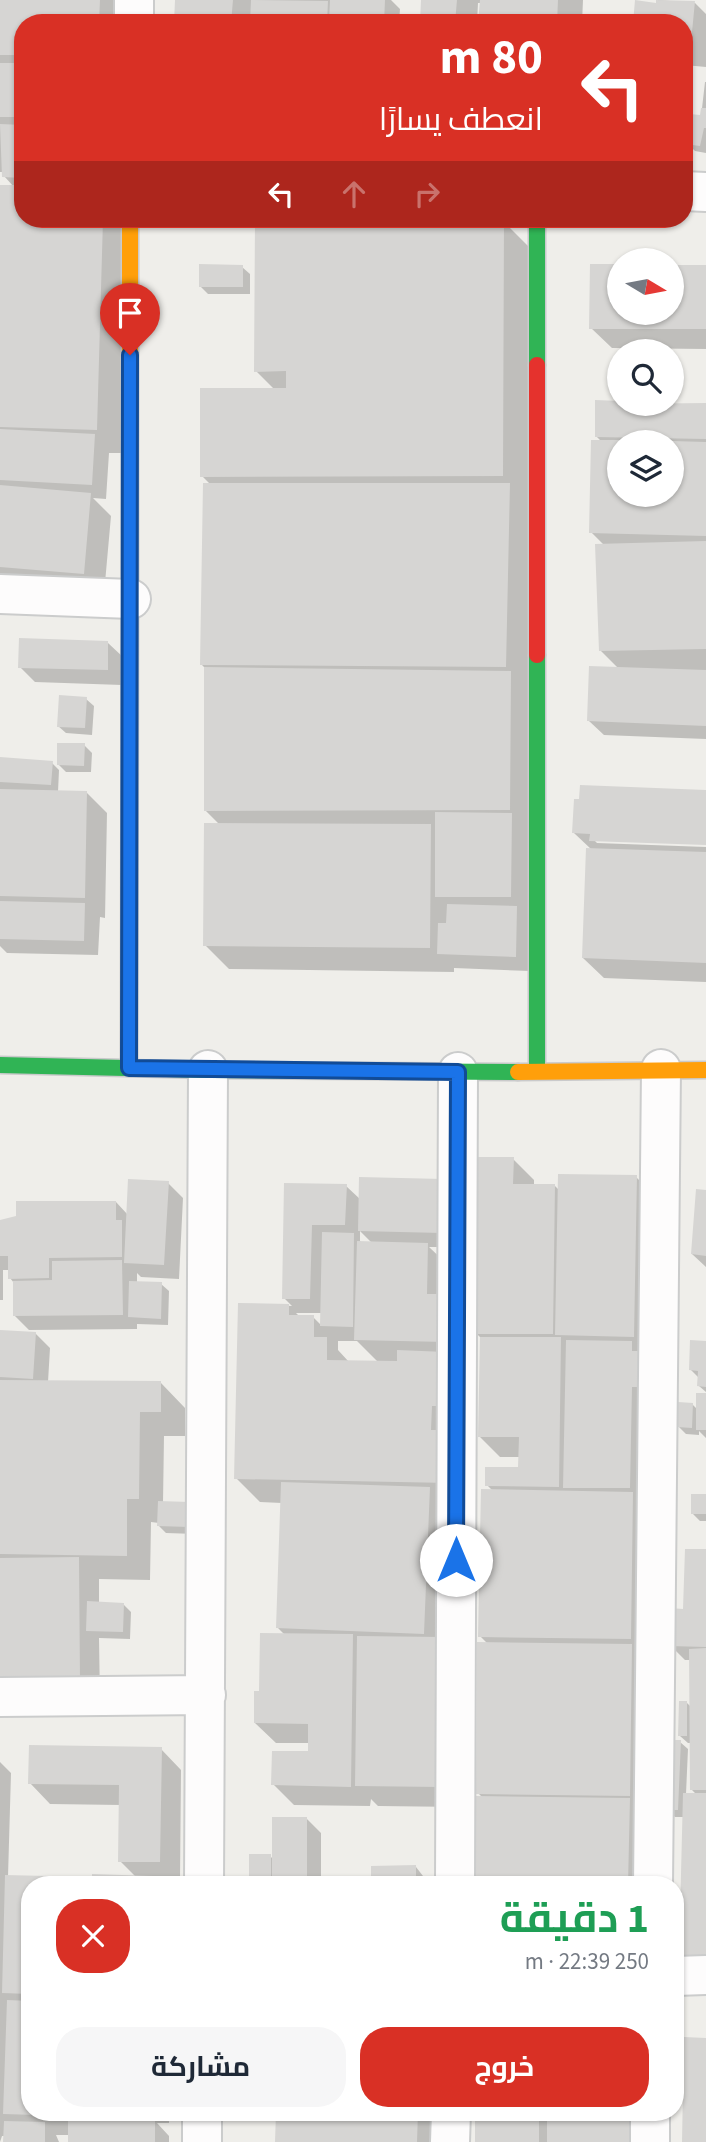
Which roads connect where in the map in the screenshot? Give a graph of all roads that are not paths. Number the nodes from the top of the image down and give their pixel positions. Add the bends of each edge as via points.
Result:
1 (130, 228) edge
2 (537, 228) edge
3 (0, 594) edge
4 (131, 599) junction
5 (0, 1065) edge
6 (129, 1068) junction
7 (661, 1069) junction
8 (208, 1070) junction
9 (537, 1070) junction
10 (706, 1070) edge
11 (458, 1072) junction
12 (206, 1695) junction
13 (0, 1697) edge
14 (204, 1876) edge
15 (455, 1876) edge
16 (653, 1876) edge
17 (706, 1975) edge
18 (684, 1976) edge
19 (202, 2121) edge
20 (451, 2121) edge
21 (650, 2121) edge
22 (202, 2142) edge
23 (450, 2142) edge
24 (650, 2142) edge

1 - 4 street
2 - 9 street
3 - 4 street
4 - 6 street
5 - 6 street
6 - 8 street
7 - 9 street
7 - 10 street
7 - 16 street
8 - 11 street
8 - 12 street
9 - 11 street
11 - 15 street
12 - 13 street
12 - 14 street
17 - 18 street
19 - 22 street
20 - 23 street
21 - 24 street

